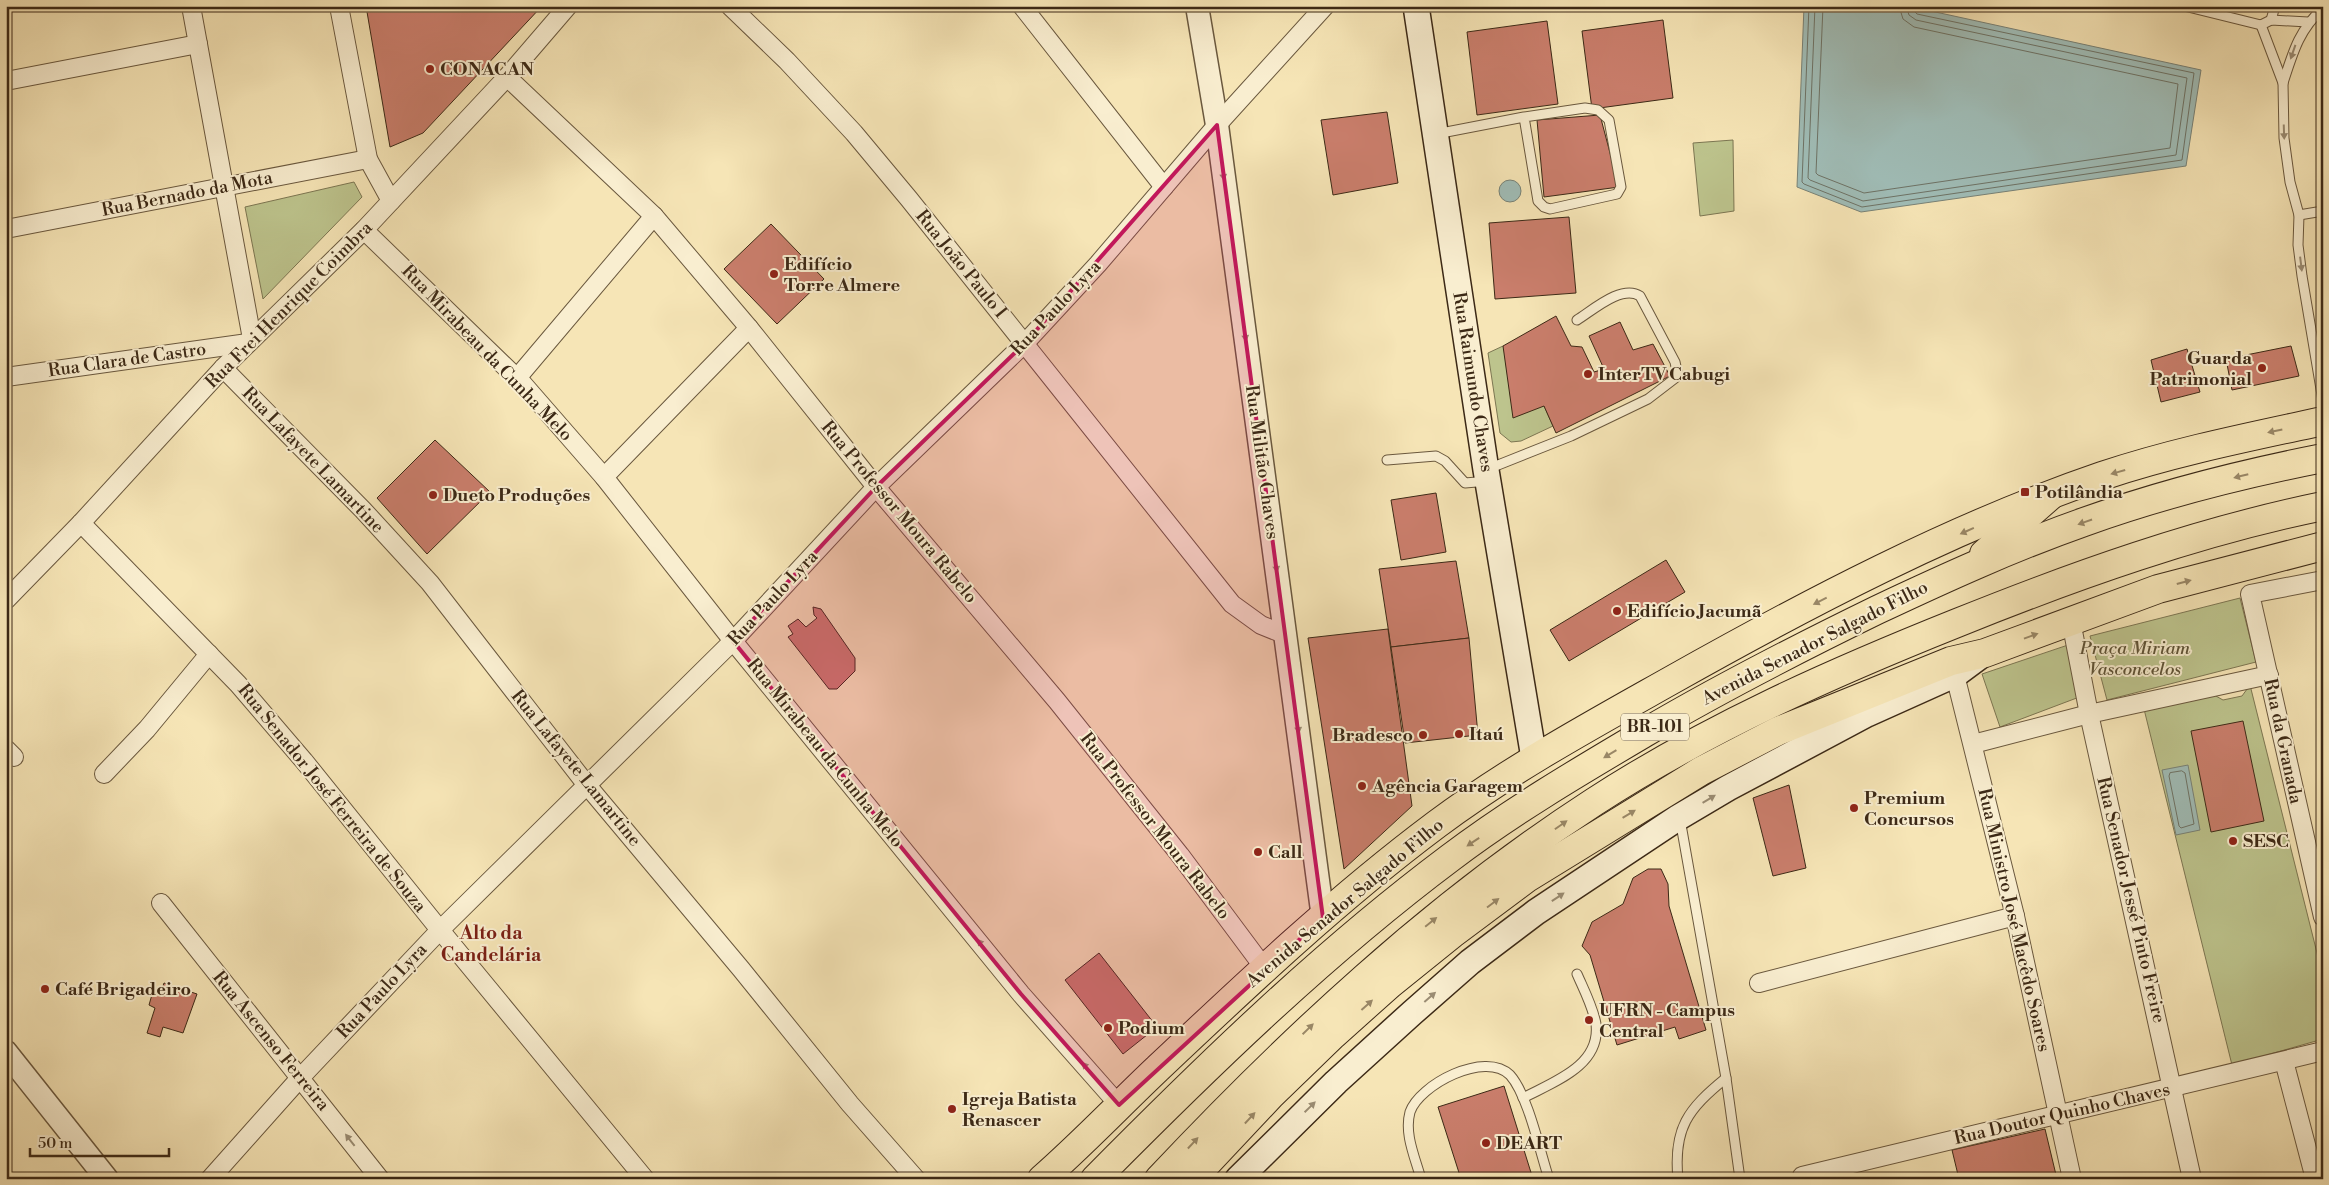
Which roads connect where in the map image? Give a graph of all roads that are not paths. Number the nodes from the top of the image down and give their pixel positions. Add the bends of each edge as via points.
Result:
1 (191, 6) edge
2 (339, 6) edge
3 (568, 6) edge
4 (730, 6) edge
5 (1022, 6) edge
6 (1197, 6) edge
7 (1325, 6) edge
8 (1416, 6) edge
9 (2184, 6) edge
10 (2275, 6) edge
11 (2323, 8) edge
12 (2271, 20) junction
13 (2308, 22) junction
14 (2260, 25) junction
15 (198, 44) junction
16 (507, 77) junction
17 (6, 81) edge
18 (2283, 83) junction
19 (1524, 117) junction
20 (1217, 125) junction
21 (1435, 134) junction
22 (368, 159) junction
23 (1164, 187) junction
24 (224, 188) junction
25 (391, 201) junction
26 (2323, 210) edge
27 (654, 216) junction
28 (2298, 216) junction
29 (6, 229) edge
30 (364, 230) junction
31 (1577, 320) dead end
32 (749, 328) junction
33 (250, 341) junction
34 (1024, 343) junction
35 (223, 368) junction
36 (6, 377) edge
37 (517, 378) junction
38 (2323, 401) edge
39 (2323, 421) edge
40 (2323, 458) edge
41 (1388, 460) dead end
42 (1487, 475) junction
43 (604, 476) junction
44 (876, 487) junction
45 (2050, 496) junction
46 (2323, 506) edge
47 (81, 523) junction
48 (2323, 546) edge
49 (1971, 566) junction
50 (2323, 580) edge
51 (6, 600) edge
52 (2071, 621) junction
53 (1286, 635) junction
54 (733, 641) junction
55 (209, 654) junction
56 (1953, 668) junction
57 (2269, 675) junction
58 (2089, 714) junction
59 (1973, 744) junction
60 (1534, 758) junction
61 (104, 774) dead end
62 (586, 784) junction
63 (1679, 817) junction
64 (2315, 851) edge
65 (161, 903) dead end
66 (2015, 916) junction
67 (2323, 917) edge
68 (1323, 918) junction
69 (440, 930) junction
70 (1265, 969) junction
71 (1578, 974) dead end
72 (1759, 983) dead end
73 (6, 1052) edge
74 (2323, 1052) edge
75 (2284, 1061) junction
76 (300, 1078) junction
77 (1726, 1078) junction
78 (2172, 1088) junction
79 (1523, 1098) junction
80 (1119, 1105) junction
81 (2058, 1114) junction
82 (1802, 1176) dead end
83 (107, 1179) edge
84 (210, 1179) edge
85 (380, 1179) edge
86 (645, 1179) edge
87 (916, 1179) edge
88 (1042, 1179) edge
89 (1095, 1179) edge
90 (1159, 1179) edge
91 (1192, 1179) edge
92 (1238, 1179) edge
93 (1421, 1179) edge
94 (1549, 1179) edge
95 (1678, 1179) edge
96 (1740, 1179) edge
97 (2072, 1179) edge
98 (2192, 1179) edge
99 (2315, 1179) edge

1 - 15 street
2 - 22 street
3 - 16 street, Rua Frei Henrique Coimbra
4 - 34 street, Rua João Paulo I via 854,133
5 - 23 street
6 - 20 street, Rua Militão Chaves
7 - 20 street, Rua Paulo Lyra
8 - 21 main road, Rua Raimundo Chaves
9 - 14 lane
10 - 12 lane
11 - 13 lane
12 - 13 lane
12 - 14 lane
13 -> 18 lane via 2296,43
14 - 18 lane
15 - 17 street
15 - 24 street
16 - 25 street, Rua Frei Henrique Coimbra
16 - 27 street, Rua Professor Moura Rabelo
18 -> 28 lane via 2284,138
19 - 19 lane via 1585,108 1598,110 1609,120 1621,187 1617,194 1550,209 1544,207 1538,201
19 - 21 lane
20 - 23 street, Rua Paulo Lyra
20 -> 53 street, Rua Militão Chaves
21 - 42 main road, Rua Raimundo Chaves
22 - 24 street, Rua Bernado da Mota
22 - 25 street
23 - 34 street, Rua Paulo Lyra
24 - 29 street, Rua Bernado da Mota
24 - 33 street
25 - 30 street, Rua Frei Henrique Coimbra
26 - 28 lane
27 - 32 street, Rua Professor Moura Rabelo
27 - 37 street
28 -> 38 lane via 2302,276
30 - 33 street, Rua Frei Henrique Coimbra
30 - 37 street, Rua Mirabeau da Cunha Melo
31 - 42 lane via 1623,294 1635,293 1640,296 1675,362 1678,376 1648,399
32 - 43 street
32 - 44 street, Rua Professor Moura Rabelo
33 - 35 street, Rua Frei Henrique Coimbra
33 - 36 street, Rua Clara de Castro
34 - 44 street, Rua Paulo Lyra
34 - 53 street, Rua João Paulo I via 1232,604 1261,625
35 - 47 street, Rua Frei Henrique Coimbra
35 - 62 street, Rua Lafayete Lamartine via 430,583
37 - 43 street, Rua Mirabeau da Cunha Melo
39 -> 45 main road, Avenida Senador Salgado Filho via 2180,454
40 -> 49 main road, Avenida Senador Salgado Filho / BR-101 via 2170,494 2084,522
41 - 42 lane via 1436,456 1465,483
42 - 60 main road, Rua Raimundo Chaves
43 - 54 street, Rua Mirabeau da Cunha Melo
44 - 54 street, Rua Paulo Lyra
44 - 70 street, Rua Professor Moura Rabelo via 1057,701 1180,855
45 - 49 main road
45 -> 60 main road, Avenida Senador Salgado Filho via 1878,571 1728,648
90 -> 46 main road, Avenida Senador Salgado Filho / BR-101 via 1237,1096 1329,1008 1384,961 1500,867 1594,802 1675,754 1766,705 1893,648 2050,586 2142,554
47 - 51 street, Rua Frei Henrique Coimbra
47 - 55 street, Rua Senador José Ferreira de Souza
52 -> 48 main road via 2158,589
49 -> 89 main road, Avenida Senador Salgado Filho / BR-101 via 1767,664 1680,712 1538,798 1453,856 1315,967 1205,1068
50 - 57 street, Rua da Granada via 2250,594
56 -> 52 main road via 1985,652
52 - 58 street, Rua Senador Jessé Pinto Freire
53 -> 68 street, Rua Militão Chaves
54 - 62 street, Rua Paulo Lyra
80 -> 54 street, Rua Mirabeau da Cunha Melo via 1021,994
55 - 61 street via 147,729
55 - 69 street, Rua Senador José Ferreira de Souza via 304,761
56 - 59 street, Rua Ministro José Macêdo Soares
63 -> 56 main road via 1798,749
91 -> 56 main road via 1271,1095 1390,984 1527,878 1701,771 1778,731
57 - 58 street
57 - 64 street, Rua da Granada
58 - 59 street
58 - 78 street, Rua Senador Jessé Pinto Freire
59 - 66 street, Rua Ministro José Macêdo Soares
60 - 68 main road, Avenida Senador Salgado Filho via 1438,823
62 - 69 street, Rua Paulo Lyra
62 - 87 street, Rua Lafayete Lamartine via 850,1104
63 - 77 lane
92 -> 63 main road via 1336,1082 1470,962 1536,912
64 - 67 street, Rua da Granada
65 - 76 street, Rua Ascenso Ferreira
66 - 72 street
66 - 81 street, Rua Ministro José Macêdo Soares
68 - 70 main road, Avenida Senador Salgado Filho
69 - 76 street, Rua Paulo Lyra
69 - 86 street, Rua Senador José Ferreira de Souza
70 - 80 main road, Avenida Senador Salgado Filho
71 - 79 lane via 1596,1025 1592,1048 1587,1059 1565,1076
73 - 83 street
74 - 75 street, Rua Doutor Quinho Chaves
75 - 78 street, Rua Doutor Quinho Chaves
75 - 99 street
76 - 84 street, Rua Paulo Lyra
85 -> 76 street, Rua Ascenso Ferreira
77 - 95 lane via 1702,1097 1683,1125 1676,1161
77 - 96 lane
78 - 81 street, Rua Doutor Quinho Chaves
78 - 98 street, Rua Senador Jessé Pinto Freire
79 - 93 lane via 1510,1076 1498,1068 1487,1066 1456,1072 1428,1091 1411,1110 1407,1127
79 - 94 lane
80 - 88 main road, Avenida Senador Salgado Filho
81 - 82 street, Rua Doutor Quinho Chaves
81 - 97 street, Rua Ministro José Macêdo Soares

